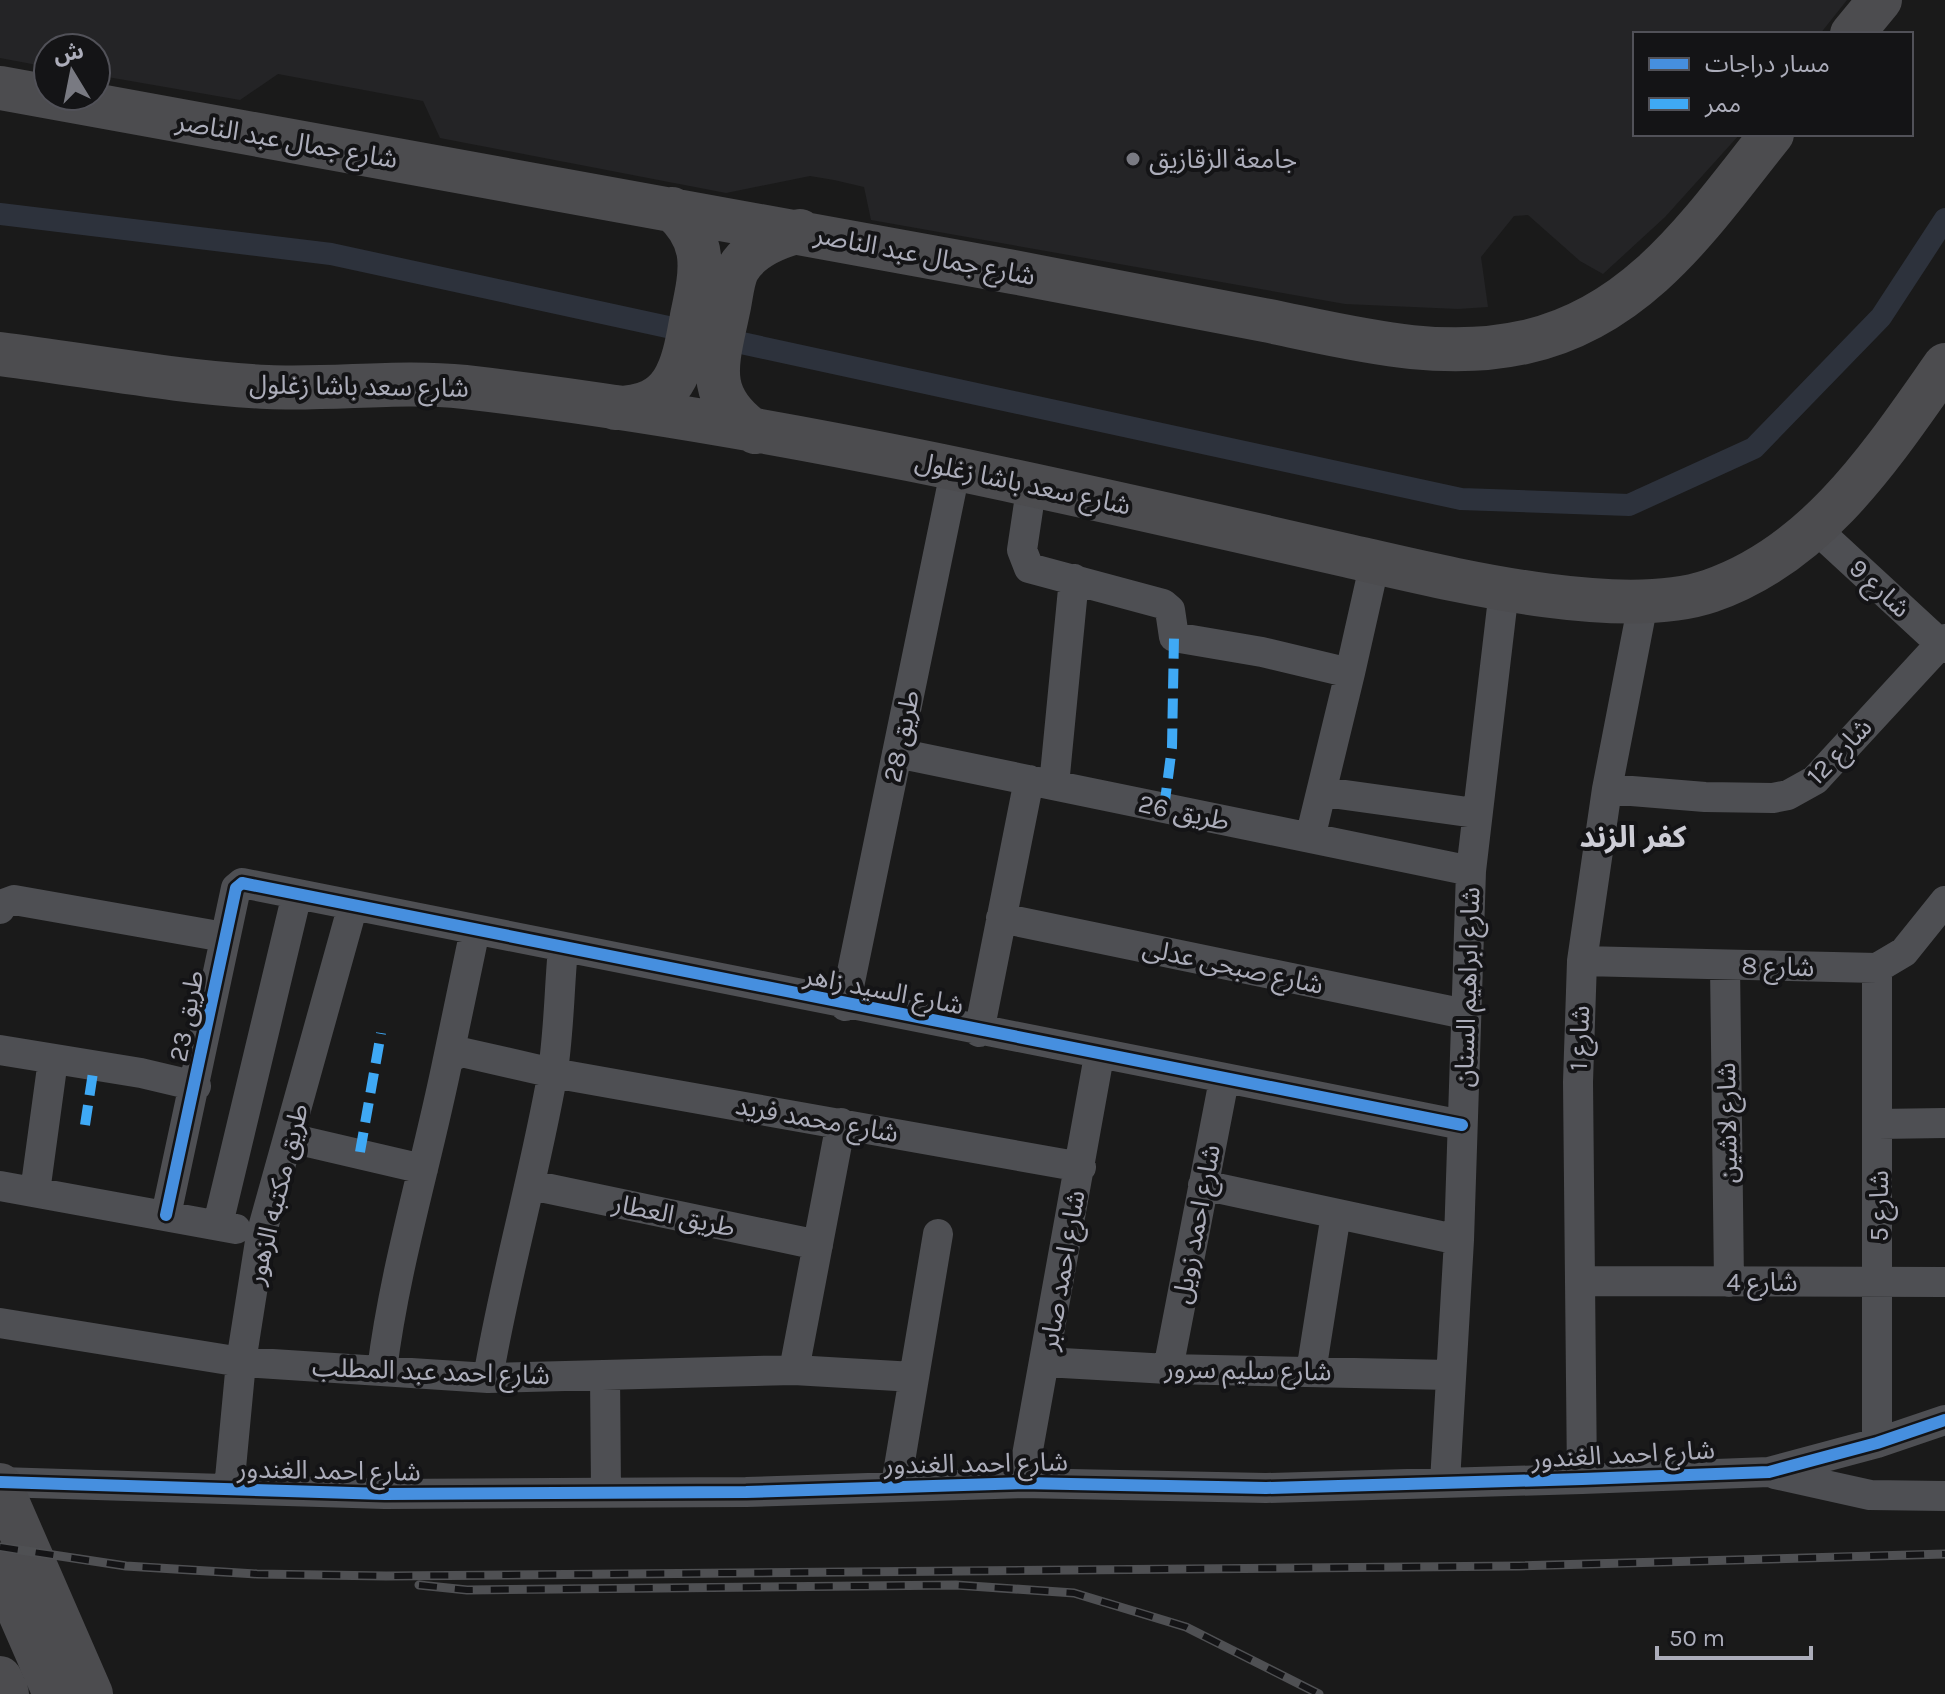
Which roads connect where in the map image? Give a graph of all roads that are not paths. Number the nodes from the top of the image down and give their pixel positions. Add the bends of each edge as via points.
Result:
1 (1880, 0) edge
2 (1854, 32) edge
3 (0, 88) edge
4 (1770, 136) edge
5 (672, 209) junction
6 (800, 231) junction
7 (720, 268) junction
8 (0, 354) edge
9 (1945, 365) edge
10 (699, 369) junction
11 (612, 408) junction
12 (755, 432) junction
13 (956, 467) junction
14 (1032, 483) junction
15 (1815, 528) junction
16 (1375, 562) junction
17 (1074, 579) junction
18 (1504, 590) junction
19 (1643, 603) junction
20 (1943, 643) edge
21 (1350, 673) junction
22 (897, 753) junction
23 (1041, 782) junction
24 (1607, 789) junction
25 (1324, 792) junction
26 (1475, 813) junction
27 (1310, 838) junction
28 (1471, 871) junction
29 (297, 894) junction
30 (1945, 901) edge
31 (353, 905) junction
32 (0, 909) edge
33 (1001, 918) junction
34 (475, 930) junction
35 (224, 937) junction
36 (563, 948) junction
37 (1582, 961) junction
38 (1725, 965) junction
39 (1877, 968) junction
40 (845, 1006) junction
41 (1465, 1014) junction
42 (979, 1032) junction
43 (0, 1050) edge
44 (1099, 1056) junction
45 (448, 1059) junction
46 (53, 1060) junction
47 (553, 1073) junction
48 (1224, 1080) junction
49 (196, 1086) junction
50 (841, 1123) junction
51 (1945, 1123) edge
52 (1878, 1124) junction
53 (1462, 1125) junction
54 (290, 1138) junction
55 (1081, 1167) junction
56 (423, 1169) junction
57 (531, 1185) junction
58 (1203, 1185) junction
59 (0, 1186) edge
60 (35, 1192) junction
61 (1336, 1214) junction
62 (166, 1215) junction
63 (218, 1224) junction
64 (938, 1234) dead end
65 (261, 1235) junction
66 (1459, 1240) junction
67 (818, 1245) junction
68 (1580, 1281) junction
69 (1729, 1282) junction
70 (1879, 1282) junction
71 (1945, 1282) edge
72 (0, 1323) edge
73 (241, 1362) junction
74 (1045, 1362) junction
75 (1168, 1369) junction
76 (382, 1370) junction
77 (794, 1370) junction
78 (1311, 1372) junction
79 (605, 1375) junction
80 (1451, 1375) junction
81 (914, 1377) junction
82 (488, 1378) junction
83 (1945, 1420) edge
84 (1877, 1443) junction
85 (1769, 1472) junction
86 (1582, 1479) junction
87 (1445, 1482) junction
88 (0, 1483) edge
89 (1022, 1483) junction
90 (896, 1485) junction
91 (229, 1489) junction
92 (606, 1491) junction
93 (1945, 1496) edge
94 (0, 1568) edge
95 (0, 1638) edge
96 (0, 1678) edge
97 (7, 1694) edge
98 (25, 1694) edge
99 (55, 1694) edge
100 (91, 1694) edge

1 - 2 highway
3 - 5 highway, شارع جمال عبد الناصر
4 - 6 highway, شارع جمال عبد الناصر via 1689,238 1632,293 1566,330 1492,348 1454,350 1357,338
5 - 6 highway, شارع جمال عبد الناصر
5 - 7 highway
6 - 7 highway
7 - 10 highway
8 - 11 highway, شارع سعد باشا زغلول via 266,387 460,386
9 - 15 highway, شارع سعد باشا زغلول via 1877,461
10 - 11 highway via 647,404
10 - 12 highway
11 - 12 highway, شارع سعد باشا زغلول
12 - 13 highway, شارع سعد باشا زغلول
13 - 14 highway, شارع سعد باشا زغلول
13 - 22 street, طريق 28
14 - 16 highway, شارع سعد باشا زغلول
14 - 17 street via 1024,562 1034,571
15 - 19 highway, شارع سعد باشا زغلول via 1773,562 1709,592
15 - 20 street, شارع 9
16 - 18 highway, شارع سعد باشا زغلول
16 - 21 street
17 - 21 street via 1163,604 1170,610 1174,637
17 - 23 street
18 - 19 highway, شارع سعد باشا زغلول
18 - 26 street, شارع ابراهيم السنان
19 - 24 street, شارع 1
20 - 24 street, شارع 12 via 1815,780 1788,795 1705,797
21 - 25 street
22 - 23 street, طريق 26
22 - 40 street, طريق 28
23 - 27 street, طريق 26
23 - 33 street
24 - 37 street, شارع 1
25 - 26 street
25 - 27 street
26 - 28 street, شارع ابراهيم السنان
27 - 28 street, طريق 26
28 - 41 street, شارع ابراهيم السنان
29 - 31 street, شارع السيد زاهر
29 - 35 street, طريق 23 via 238,886
29 - 63 street
30 - 39 street via 1904,952
31 - 34 street, شارع السيد زاهر
31 - 54 street, طريق مكتبه الزهور
32 - 35 street via 14,900
33 - 41 street, شارع صبحى عدلى
33 - 42 street
34 - 36 street, شارع السيد زاهر
34 - 45 street
35 - 49 street, طريق 23
36 - 40 street, شارع السيد زاهر
36 - 47 street
37 - 38 street, شارع 8
37 - 68 street, شارع 1
38 - 39 street, شارع 8
38 - 69 street, شارع لاشين
39 - 52 street, شارع 5
40 - 42 street, شارع السيد زاهر
41 - 53 street, شارع ابراهيم السنان
42 - 44 street, شارع السيد زاهر
43 - 46 street
44 - 48 street, شارع السيد زاهر
44 - 55 street, شارع احمد صابر
45 - 47 street, شارع محمد فريد via 461,1052
45 - 56 street
46 - 49 street
46 - 60 street
47 - 50 street, شارع محمد فريد
47 - 57 street
48 - 53 street, شارع السيد زاهر
48 - 58 street, شارع احمد زويل
49 - 62 street, طريق 23
50 - 55 street, شارع محمد فريد
50 - 67 street
51 - 52 street
52 - 70 street, شارع 5
53 - 66 street, شارع ابراهيم السنان
54 - 56 street
54 - 65 street, طريق مكتبه الزهور
55 - 74 street, شارع احمد صابر
56 - 76 street
57 - 67 street, طريق العطار
57 - 82 street via 505,1282
58 - 61 street
58 - 75 street, شارع احمد زويل
59 - 60 street
60 - 62 street
61 - 66 street
61 - 78 street
62 - 63 street
63 - 65 street
64 - 81 street
65 - 73 street, طريق مكتبه الزهور
66 - 80 street, شارع ابراهيم السنان
67 - 77 street
68 - 69 street, شارع 4
68 - 86 street, شارع 1
69 - 70 street, شارع 4
70 - 71 street, شارع 4
70 - 84 street, شارع 5
72 - 73 street, شارع احمد عبد المطلب
73 - 76 street, شارع احمد عبد المطلب
73 - 91 street, طريق مكتبه الزهور
74 - 75 street, شارع سليم سرور
74 - 89 street, شارع احمد صابر
75 - 78 street, شارع سليم سرور
76 - 82 street, شارع احمد عبد المطلب
77 - 79 street, شارع احمد عبد المطلب
77 - 81 street, شارع احمد عبد المطلب
78 - 80 street, شارع سليم سرور
79 - 82 street, شارع احمد عبد المطلب
79 - 92 street
80 - 87 street, شارع ابراهيم السنان
81 - 90 street
83 - 84 street, شارع احمد الغندور
84 - 85 street, شارع احمد الغندور
85 - 86 street, شارع احمد الغندور
85 - 93 street via 1870,1495
86 - 87 street, شارع احمد الغندور
87 - 89 street, شارع احمد الغندور via 1266,1488
88 - 91 street, شارع احمد الغندور
88 - 100 highway
89 - 90 street, شارع احمد الغندور
90 - 92 street, شارع احمد الغندور
91 - 92 street, شارع احمد الغندور via 385,1494
94 - 99 highway
95 - 98 highway
96 - 97 highway

